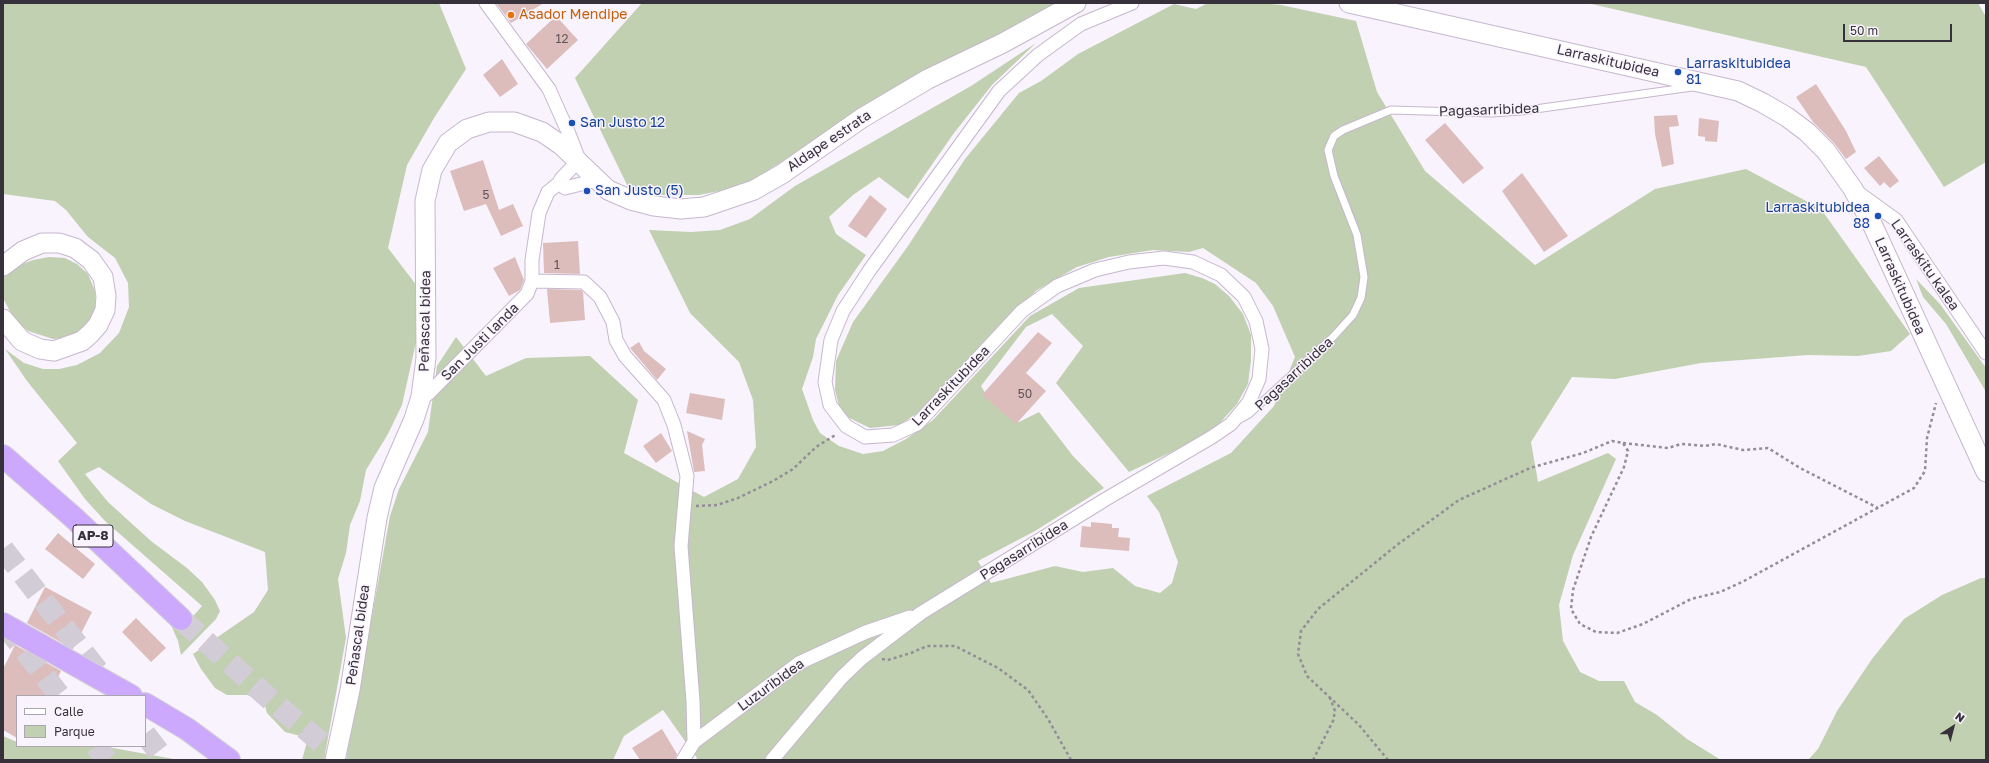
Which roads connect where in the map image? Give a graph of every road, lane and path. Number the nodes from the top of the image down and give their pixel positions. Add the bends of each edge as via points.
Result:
1 (486, 3) edge
2 (1076, 3) edge
3 (1132, 3) edge
4 (1349, 3) edge
5 (1710, 84) junction
6 (579, 160) junction
7 (596, 180) junction
8 (560, 184) junction
9 (1853, 189) junction
10 (3, 266) edge
11 (532, 280) junction
12 (3, 319) edge
13 (1986, 353) edge
14 (1945, 386) junction
15 (421, 397) junction
16 (1230, 424) junction
17 (846, 426) junction
18 (1623, 443) junction
19 (3, 456) edge
20 (1986, 472) edge
21 (684, 504) junction
22 (1878, 508) junction
23 (922, 613) junction
24 (181, 619) tunnel mouth
25 (3, 624) edge
26 (862, 658) junction
27 (129, 695) edge
28 (1330, 698) junction
29 (146, 705) edge
30 (694, 742) junction
31 (229, 760) edge
32 (335, 760) edge
33 (683, 760) edge
34 (772, 760) edge
35 (1071, 760) edge
36 (1313, 760) edge
37 (1388, 760) edge

1 - 6 street via 549,88
2 - 7 street, Aldape estrata via 1004,43 928,79 862,118 782,174 734,198 704,207 681,209 654,206 608,190
3 - 17 street, Larraskitubidea via 1081,24 1038,55 999,91 869,271 843,311 831,340 825,382 830,405
4 - 5 street, Larraskitubidea
5 - 9 street, Larraskitubidea via 1738,91 1787,117 1826,151
5 - 16 lane, Pagasarribidea via 1521,111 1492,113 1391,110 1334,136 1328,150 1334,176 1357,235 1364,278 1361,298 1354,315 1334,337 1249,414
6 - 7 street, Aldape estrata
6 - 8 street, San Justi landa via 561,179
6 - 15 street, Peñascal bidea via 542,132 514,122 489,122 467,129 448,143 432,170 425,201 426,358
7 - 8 street via 565,188
8 - 11 street, San Justi landa via 548,192 539,213 532,260
9 - 13 street, Larraskitu kalea via 1896,220
9 - 14 street, Larraskitubidea via 1873,226
10 - 12 street via 23,251 42,243 59,243 76,248 91,260 103,277 106,296 105,310 98,325 90,334 82,342 54,351 40,349 22,341
11 - 15 street, San Justi landa via 527,294 428,394
11 - 21 street via 584,282 600,297 613,322 616,340 624,356 664,400 674,424 688,476
14 - 20 street, Larraskitubidea
14 - 22 path via 1937,399 1927,438 1925,471 1914,488
15 - 32 street, Peñascal bidea via 384,488 350,690
16 - 17 street, Larraskitubidea via 1249,402 1259,379 1262,349 1256,321 1244,298 1221,275 1193,262 1164,258 1129,262 1095,270 1057,286 1022,311 917,424 894,435 865,437
16 - 23 street, Pagasarribidea
17 - 21 path via 834,437 816,447 792,469 738,498 717,505 697,507
18 - 22 path via 1668,448 1681,444 1716,444 1743,450 1768,448 1800,468
18 - 22 path via 1628,451 1624,467 1592,536 1573,590 1571,609 1580,624 1596,632 1617,634 1643,624 1691,599 1720,592 1800,552
18 - 28 path via 1612,441 1583,453 1530,468 1459,500 1397,545 1318,609 1301,631 1298,654 1307,676
19 - 24 highway, AP-8 via 74,518
21 - 30 street via 681,546
23 - 26 street, Pagasarribidea
23 - 30 street, Luzuribidea via 866,632 799,663
25 - 27 highway
26 - 34 street, Pagasarribidea via 825,694
26 - 35 path via 888,660 927,646 955,646 998,668 1028,690
28 - 36 path via 1335,711 1333,721
28 - 37 path via 1359,725
29 - 31 highway
30 - 33 street, Luzuribidea

